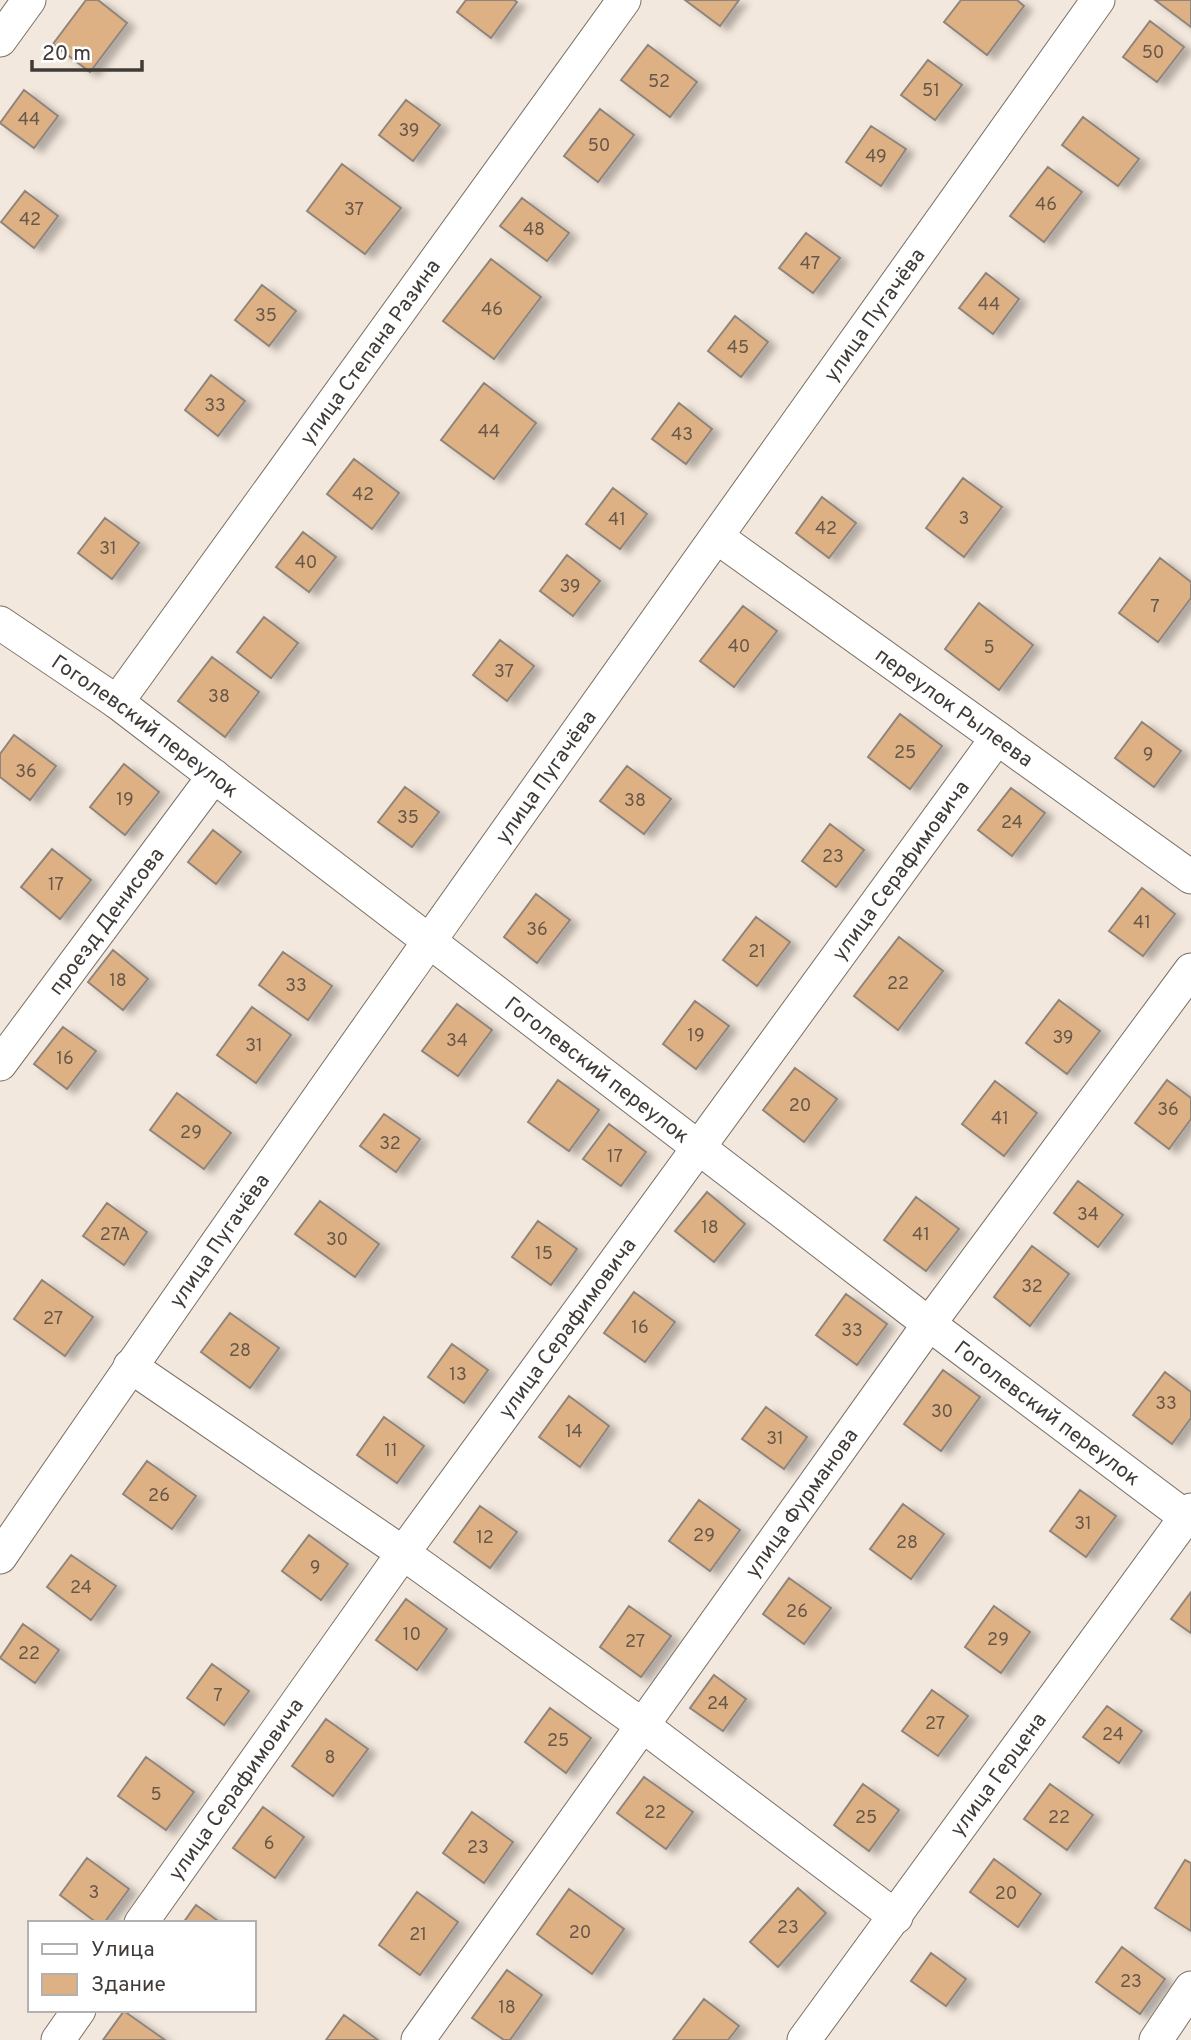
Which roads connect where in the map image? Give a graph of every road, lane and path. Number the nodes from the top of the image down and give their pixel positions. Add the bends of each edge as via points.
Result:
1 (29, 0) edge
2 (624, 0) edge
3 (1098, 0) edge
4 (0, 40) edge
5 (717, 537) junction
6 (0, 623) edge
7 (117, 702) junction
8 (997, 738) junction
9 (214, 776) junction
10 (1191, 877) edge
11 (430, 941) junction
12 (1191, 970) edge
13 (0, 1065) edge
14 (698, 1147) junction
15 (929, 1324) junction
16 (130, 1366) junction
17 (1189, 1516) edge
18 (403, 1553) junction
19 (0, 1557) edge
20 (642, 1726) junction
21 (896, 1917) junction
22 (142, 1921) edge
23 (1191, 1988) edge
24 (78, 2012) edge
25 (58, 2040) edge
26 (418, 2040) edge
27 (804, 2040) edge
28 (1156, 2040) edge

1 - 4 street
2 - 7 street, улица Степана Разина
3 - 5 street, улица Пугачёва
5 - 8 street, переулок Рылеева
5 - 11 street, улица Пугачёва
6 - 7 street, Гоголевский переулок
7 - 9 street, Гоголевский переулок
8 - 10 street, переулок Рылеева
8 - 14 street, улица Серафимовича
9 - 11 street, Гоголевский переулок
9 - 13 street, проезд Денисова
11 - 14 street, Гоголевский переулок
11 - 16 street, улица Пугачёва
12 - 15 street, улица Фурманова
14 - 15 street, Гоголевский переулок
14 - 18 street, улица Серафимовича
15 - 17 street, Гоголевский переулок
15 - 20 street, улица Фурманова
16 - 18 street
16 - 19 street, улица Пугачёва
17 - 21 street, улица Герцена
18 - 20 street
18 - 22 street, улица Серафимовича
20 - 21 street
20 - 26 street, улица Фурманова
21 - 27 street, улица Герцена
23 - 28 street
24 - 25 street

